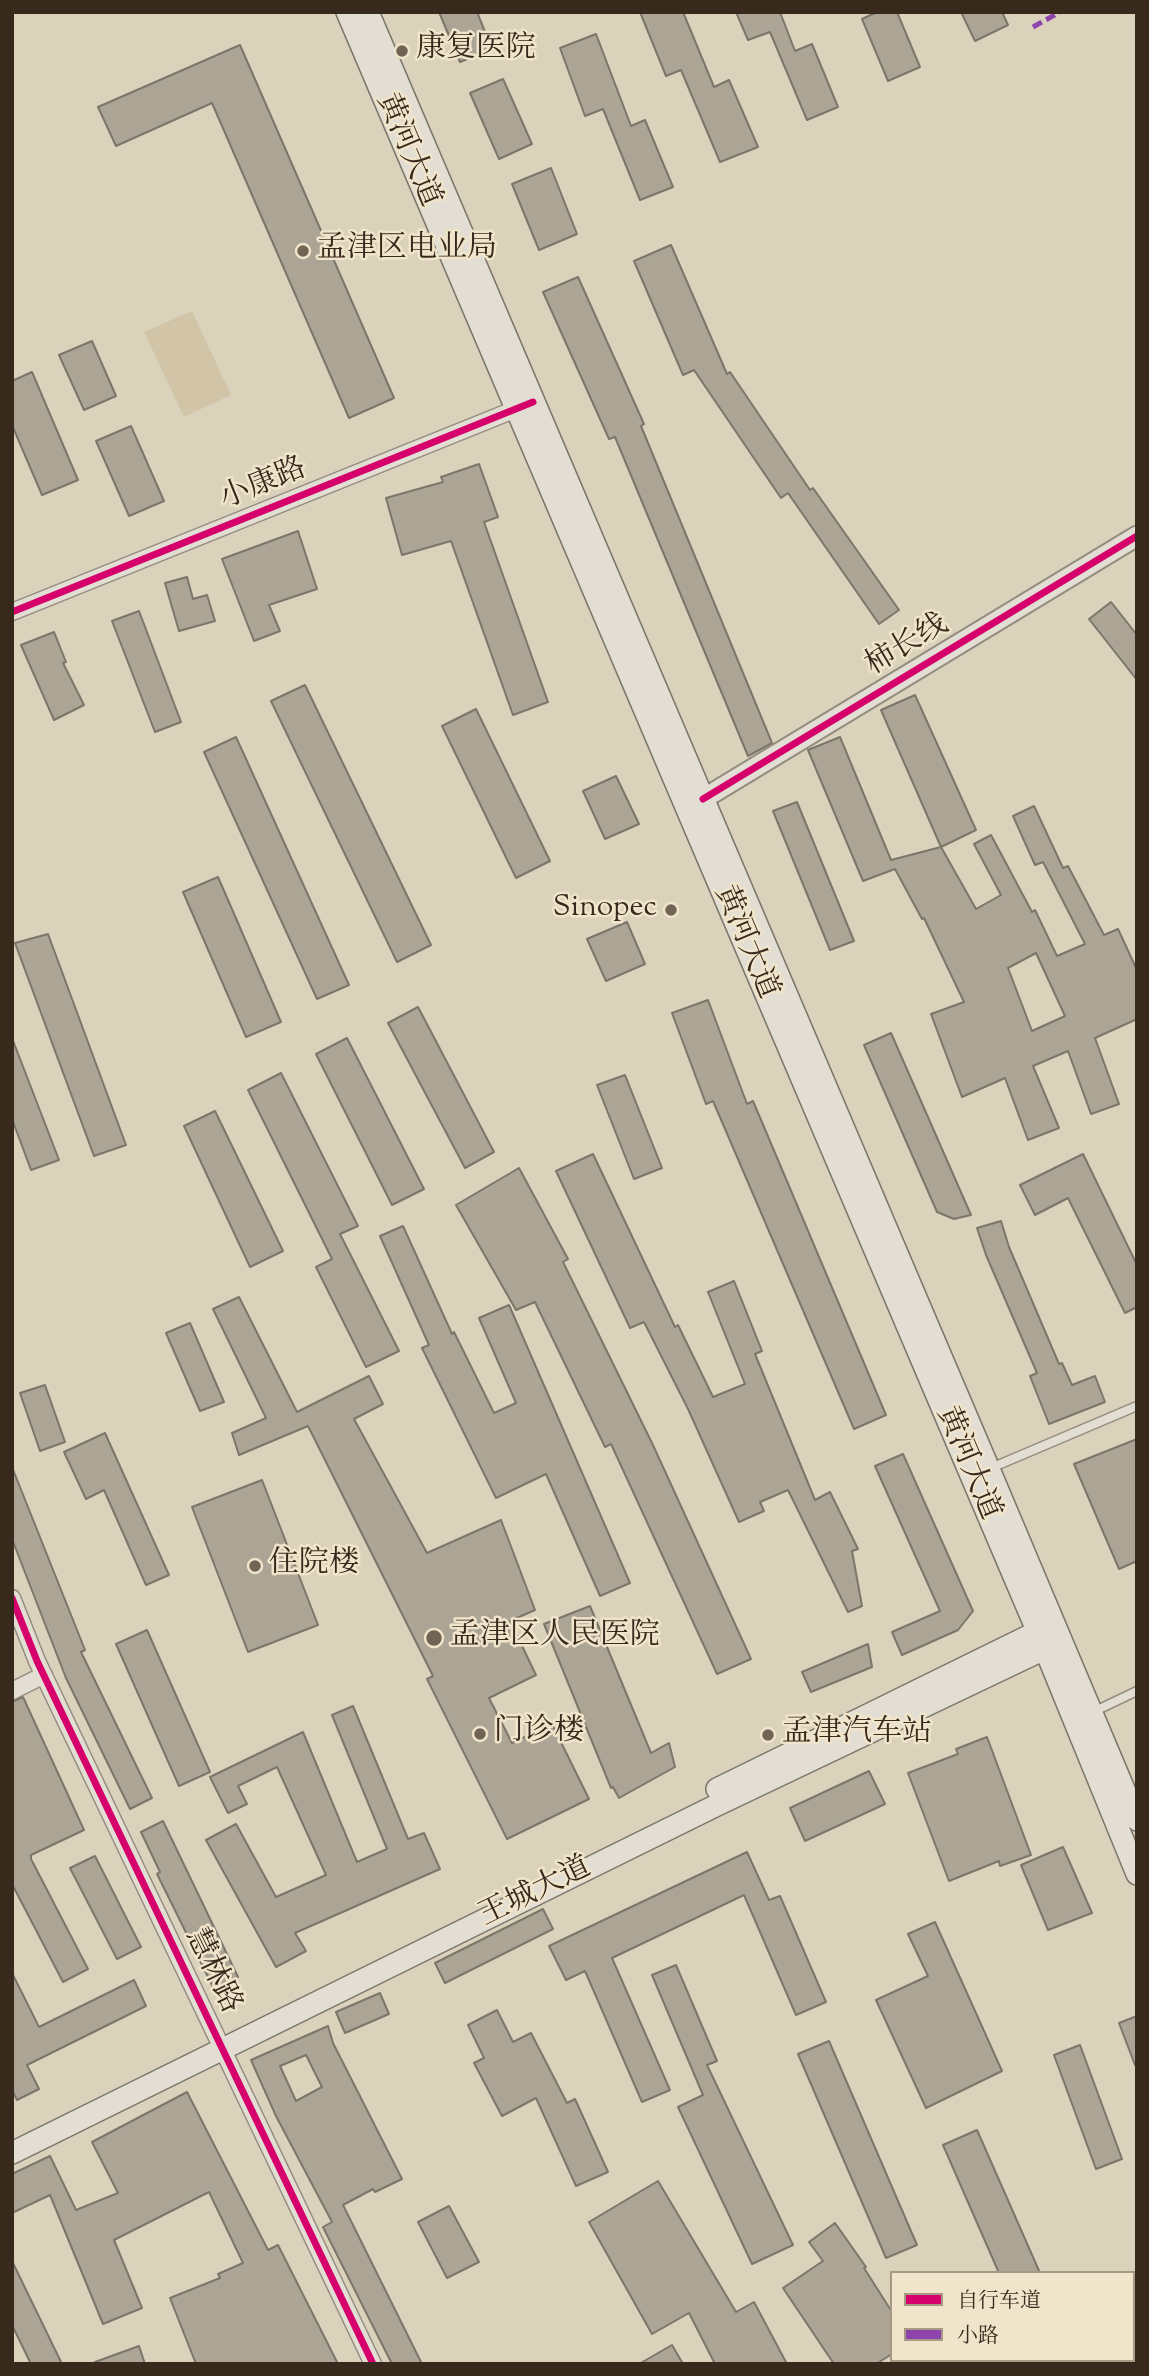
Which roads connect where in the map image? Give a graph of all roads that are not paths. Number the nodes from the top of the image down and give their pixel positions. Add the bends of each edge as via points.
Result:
1 (347, 12) edge
2 (368, 12) edge
3 (533, 402) junction
4 (1137, 536) edge
5 (12, 612) edge
6 (703, 799) junction
7 (1137, 1406) edge
8 (980, 1473) junction
9 (12, 1598) edge
10 (1050, 1636) junction
11 (44, 1675) junction
12 (12, 1691) edge
13 (1137, 1691) edge
14 (1083, 1716) junction
15 (1137, 1821) edge
16 (1137, 1874) edge
17 (219, 2043) junction
18 (12, 2138) edge
19 (12, 2153) edge
20 (373, 2364) edge

1 - 8 main road, 黄河大道
2 - 3 main road, 黄河大道
3 - 5 street, 小康路
3 - 6 main road, 黄河大道
4 - 6 street, 柿长线
6 - 8 main road, 黄河大道
7 - 8 lane
8 - 10 main road, 黄河大道
9 - 11 street, 慧林路
10 - 14 main road, 黄河大道
10 - 17 main road, 王城大道
11 - 12 street
11 - 17 street, 慧林路
13 - 14 lane
14 - 15 main road, 黄河大道
14 - 16 main road, 黄河大道
17 - 18 main road, 王城大道
17 - 19 main road, 王城大道
17 - 20 street, 慧林路

